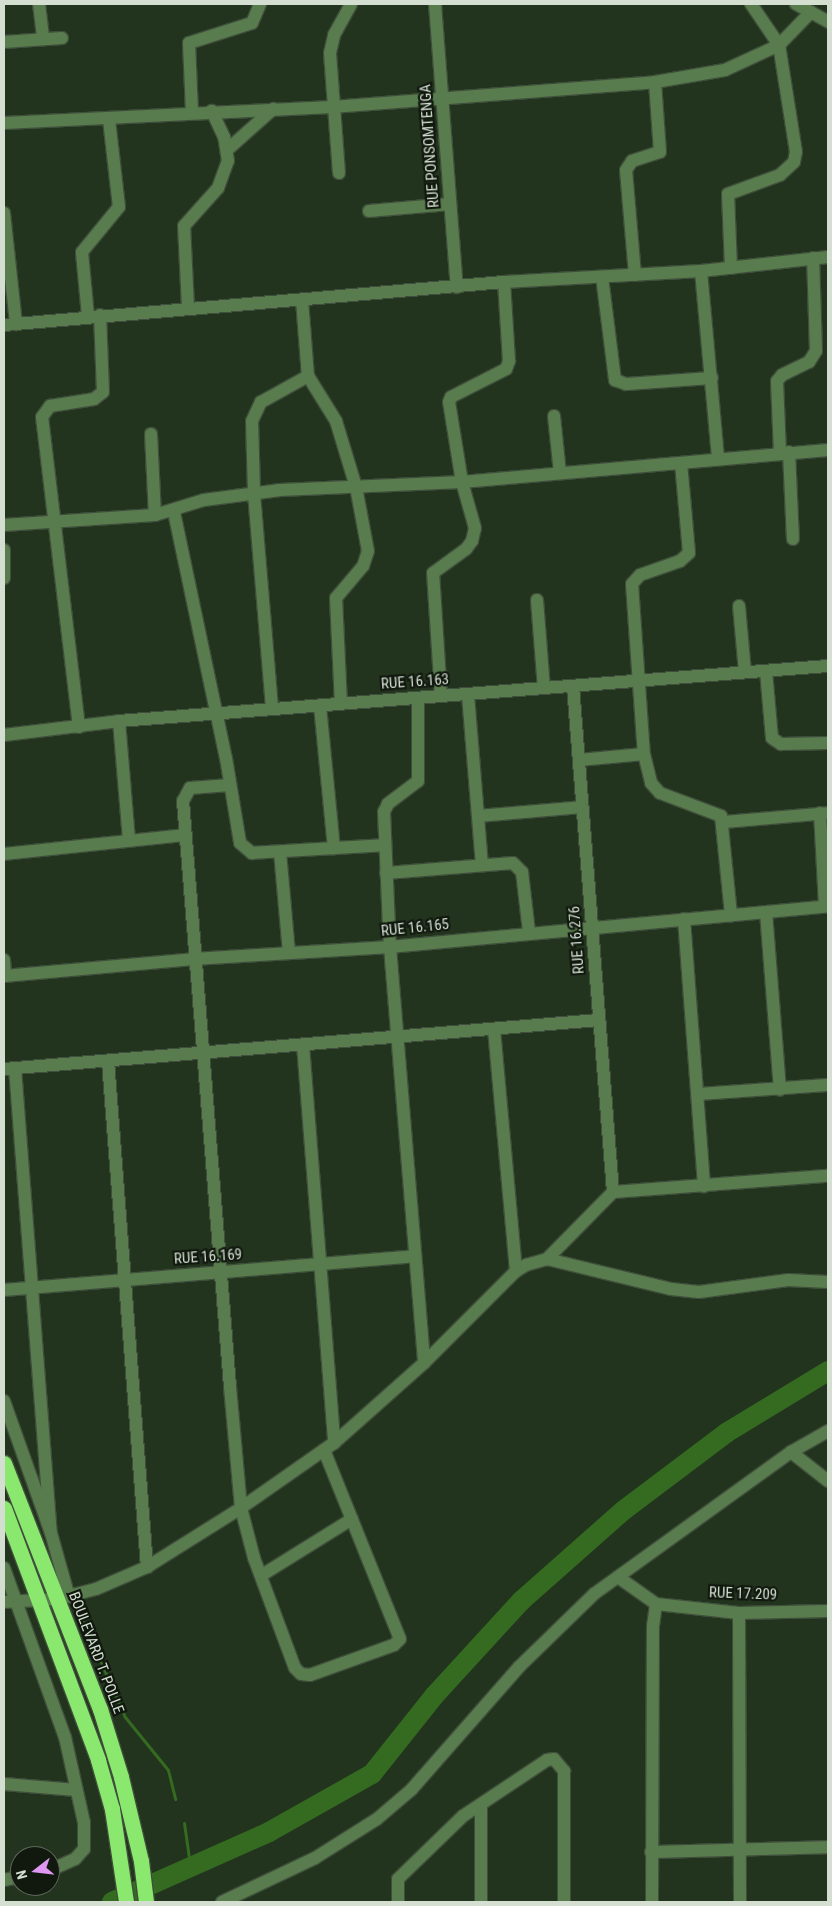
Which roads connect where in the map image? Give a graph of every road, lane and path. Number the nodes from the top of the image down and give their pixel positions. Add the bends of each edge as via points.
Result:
1 (39, 4) edge
2 (260, 4) edge
3 (351, 4) edge
4 (435, 4) edge
5 (751, 4) edge
6 (796, 4) edge
7 (810, 12) junction
8 (828, 22) edge
9 (62, 38) dead end
10 (43, 39) junction
11 (4, 42) edge
12 (779, 45) junction
13 (655, 82) junction
14 (442, 100) junction
15 (332, 107) junction
16 (273, 110) junction
17 (212, 111) junction
18 (192, 112) junction
19 (109, 119) junction
20 (4, 123) edge
21 (227, 150) junction
22 (339, 173) dead end
23 (450, 204) junction
24 (369, 211) dead end
25 (4, 213) edge
26 (828, 257) edge
27 (814, 258) junction
28 (731, 268) junction
29 (701, 271) junction
30 (635, 275) junction
31 (602, 277) junction
32 (504, 282) junction
33 (458, 287) junction
34 (302, 300) junction
35 (188, 307) junction
36 (94, 315) junction
37 (10, 324) edge
38 (308, 376) junction
39 (712, 378) junction
40 (554, 416) dead end
41 (150, 434) dead end
42 (828, 450) edge
43 (784, 453) junction
44 (718, 459) junction
45 (681, 463) junction
46 (560, 473) junction
47 (462, 482) junction
48 (356, 487) junction
49 (254, 492) junction
50 (174, 512) junction
51 (155, 516) junction
52 (55, 521) junction
53 (4, 525) edge
54 (793, 539) dead end
55 (4, 550) edge
56 (4, 578) edge
57 (537, 600) dead end
58 (739, 606) dead end
59 (828, 666) edge
60 (766, 671) junction
61 (745, 672) junction
62 (638, 680) junction
63 (573, 686) junction
64 (544, 688) junction
65 (468, 695) junction
66 (441, 696) junction
67 (418, 698) junction
68 (341, 704) junction
69 (320, 706) junction
70 (272, 708) junction
71 (216, 713) junction
72 (120, 721) junction
73 (79, 727) junction
74 (4, 735) edge
75 (828, 743) edge
76 (644, 754) junction
77 (579, 760) junction
78 (230, 785) junction
79 (582, 806) junction
80 (824, 813) edge
81 (478, 816) junction
82 (724, 822) junction
83 (185, 835) junction
84 (129, 840) junction
85 (385, 844) junction
86 (334, 848) junction
87 (280, 852) junction
88 (4, 854) edge
89 (482, 864) junction
90 (386, 873) junction
91 (826, 906) edge
92 (766, 912) junction
93 (731, 915) junction
94 (684, 919) junction
95 (592, 927) junction
96 (530, 932) junction
97 (390, 947) junction
98 (289, 953) junction
99 (193, 959) junction
100 (4, 960) edge
101 (4, 976) edge
102 (599, 1020) junction
103 (494, 1028) junction
104 (397, 1037) junction
105 (303, 1045) junction
106 (201, 1053) junction
107 (108, 1061) junction
108 (10, 1068) edge
109 (828, 1085) edge
110 (780, 1089) junction
111 (698, 1094) junction
112 (828, 1176) edge
113 (704, 1186) junction
114 (613, 1192) junction
115 (415, 1256) junction
116 (547, 1259) junction
117 (320, 1265) junction
118 (516, 1271) junction
119 (221, 1272) junction
120 (124, 1280) junction
121 (828, 1282) edge
122 (33, 1288) junction
123 (4, 1290) edge
124 (424, 1363) junction
125 (4, 1401) edge
126 (828, 1431) edge
127 (329, 1447) junction
128 (791, 1452) junction
129 (4, 1463) edge
130 (828, 1481) edge
131 (4, 1508) edge
132 (241, 1508) junction
133 (352, 1518) junction
134 (51, 1532) junction
135 (147, 1567) junction
136 (4, 1568) edge
137 (262, 1575) junction
138 (618, 1576) junction
139 (63, 1598) junction
140 (4, 1602) edge
141 (41, 1602) junction
142 (18, 1603) junction
143 (656, 1604) junction
144 (828, 1611) edge
145 (739, 1613) junction
146 (4, 1784) edge
147 (76, 1790) junction
148 (481, 1805) junction
149 (828, 1847) edge
150 (740, 1848) junction
151 (652, 1852) junction
152 (60, 1866) edge
153 (126, 1902) edge
154 (146, 1902) edge
155 (222, 1902) edge
156 (398, 1902) edge
157 (482, 1902) edge
158 (564, 1902) edge
159 (652, 1902) edge
160 (740, 1902) edge

1 - 10 street
2 - 18 street via 252,23 189,44
3 - 15 street via 334,35 330,53
4 - 14 street, RUE PONSOMTENGA
5 - 12 street
6 - 7 street
7 - 8 street
7 - 12 street
9 - 10 street
10 - 11 street
12 - 13 street via 725,70
12 - 28 street via 796,152 789,170 728,194
13 - 14 street
13 - 30 street via 660,152 632,161 626,170
14 - 15 street
14 - 23 street, RUE PONSOMTENGA
15 - 16 street
15 - 22 street
16 - 17 street
16 - 21 street
17 - 18 street
17 - 21 street
18 - 19 street
19 - 20 street
19 - 36 street via 119,207 82,252
21 - 35 street via 226,173 218,188 184,226 182,234
23 - 24 street
23 - 33 street, RUE PONSOMTENGA
25 - 37 street
26 - 27 street
27 - 28 street
27 - 43 street via 816,351 808,362 777,381
28 - 29 street
29 - 30 street
29 - 39 street
30 - 31 street
31 - 32 street
31 - 39 street via 615,380 626,384
32 - 33 street
32 - 47 street via 509,361 506,369 451,396 449,402
33 - 34 street
34 - 35 street
34 - 38 street
35 - 36 street
36 - 37 street
36 - 52 street via 104,392 94,399 50,406 42,412
38 - 48 street via 333,415
38 - 49 street via 260,402 254,410
39 - 44 street
40 - 46 street
41 - 51 street
42 - 43 street
43 - 44 street
43 - 54 street
44 - 45 street
45 - 46 street
45 - 62 street via 689,553 680,561 640,575 632,584
46 - 47 street
47 - 48 street
47 - 66 street via 475,528 472,541 433,573 431,582
48 - 49 street
48 - 68 street via 368,551 363,566 336,598
49 - 50 street via 204,500
49 - 70 street
50 - 51 street
50 - 71 street
51 - 52 street
52 - 53 street
52 - 73 street
55 - 56 street
57 - 64 street
58 - 61 street
59 - 60 street, RUE 16.163
60 - 61 street, RUE 16.163
60 - 75 street via 772,738 781,744
61 - 62 street, RUE 16.163
62 - 63 street, RUE 16.163
62 - 76 street
63 - 64 street, RUE 16.163
63 - 77 street, RUE 16.276
64 - 65 street, RUE 16.163
65 - 66 street, RUE 16.163
65 - 81 street
66 - 67 street, RUE 16.163
67 - 68 street, RUE 16.163
67 - 85 street via 418,781 385,808
68 - 69 street, RUE 16.163
69 - 70 street, RUE 16.163
69 - 86 street
70 - 71 street, RUE 16.163
71 - 72 street, RUE 16.163
71 - 78 street
72 - 73 street, RUE 16.163
72 - 84 street
73 - 74 street, RUE 16.163
76 - 77 street
76 - 82 street via 651,783 660,793 678,803 715,813
77 - 79 street, RUE 16.276
78 - 83 street via 190,788 185,793
78 - 87 street via 240,843 245,850 252,853
79 - 81 street
79 - 95 street, RUE 16.276
80 - 82 street
80 - 91 street
81 - 89 street
82 - 93 street
83 - 84 street
83 - 99 street
84 - 88 street
85 - 86 street
85 - 90 street
86 - 87 street
87 - 98 street
89 - 90 street
89 - 96 street via 513,863 518,866 523,878
90 - 97 street
91 - 92 street, RUE 16.165
92 - 93 street, RUE 16.165
92 - 110 street
93 - 94 street, RUE 16.165
94 - 95 street, RUE 16.165
94 - 111 street
95 - 96 street, RUE 16.165
95 - 102 street, RUE 16.276
96 - 97 street, RUE 16.165
97 - 98 street, RUE 16.165
97 - 104 street
98 - 99 street, RUE 16.165
99 - 101 street, RUE 16.165
99 - 106 street
100 - 101 street
102 - 103 street
102 - 114 street, RUE 16.276
103 - 104 street
103 - 118 street
104 - 105 street
104 - 115 street
105 - 106 street
105 - 117 street
106 - 107 street
106 - 119 street
107 - 108 street
107 - 120 street
108 - 122 street
109 - 110 street
110 - 111 street
111 - 113 street
112 - 113 street
113 - 114 street
114 - 116 street
115 - 117 street, RUE 16.169
115 - 124 street
116 - 118 street
116 - 121 street via 671,1289 699,1292 788,1280
117 - 119 street, RUE 16.169
117 - 127 street
118 - 124 street
119 - 120 street, RUE 16.169
119 - 132 street
120 - 122 street, RUE 16.169
120 - 135 street
122 - 123 street, RUE 16.169
122 - 134 street
124 - 127 street
125 - 134 street
126 - 128 street
127 - 132 street
127 - 133 street
128 - 130 street
128 - 138 street
129 - 139 highway, BOULEVARD T. POLLE
131 - 141 highway
132 - 135 street
132 - 137 street
133 - 137 street
133 - 137 street via 398,1630 400,1640 394,1645 310,1676 301,1674 295,1668
134 - 139 street
135 - 139 street via 96,1589
136 - 142 street
138 - 143 street
138 - 155 street via 594,1594 519,1667 411,1790 377,1820 315,1858
139 - 141 street
139 - 154 highway, BOULEVARD T. POLLE via 100,1709 141,1861
140 - 142 street
141 - 142 street
141 - 153 highway via 98,1760 112,1809
142 - 147 street via 63,1729
143 - 145 street, RUE 17.209
143 - 151 street
144 - 145 street, RUE 17.209
145 - 150 street
146 - 147 street
147 - 152 street via 85,1837 84,1849 75,1859
148 - 156 street via 463,1816 398,1879
148 - 157 street
148 - 158 street via 547,1760 560,1763 564,1771
149 - 150 street
150 - 151 street
150 - 160 street
151 - 159 street

